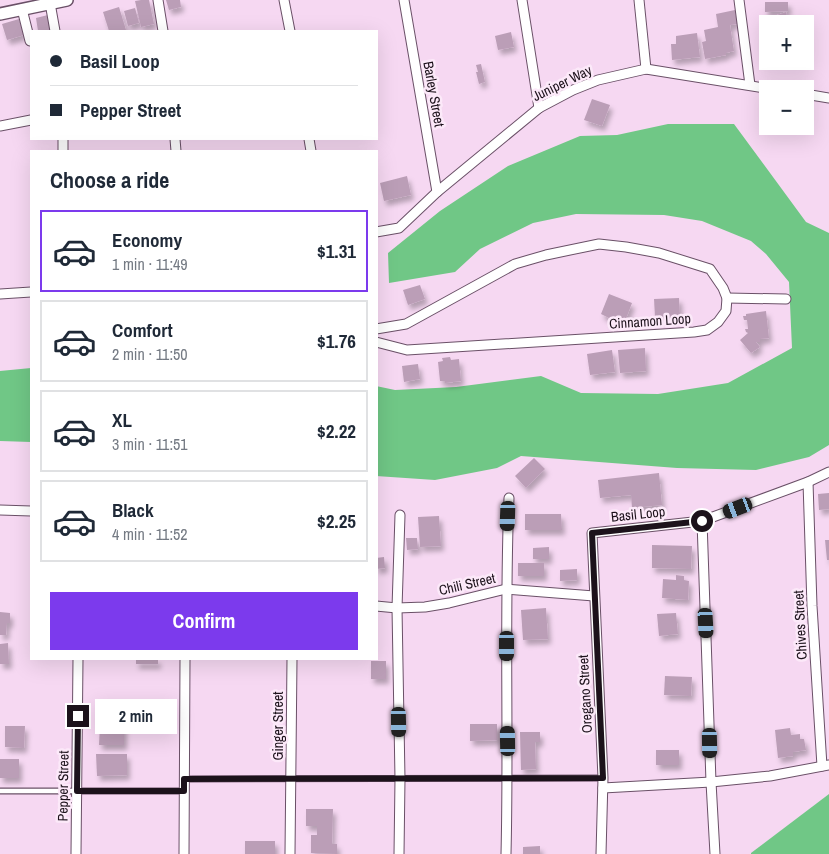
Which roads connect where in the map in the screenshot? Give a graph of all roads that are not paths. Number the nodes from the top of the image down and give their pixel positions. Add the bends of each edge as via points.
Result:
1 (67, 0) edge
2 (158, 0) edge
3 (284, 0) edge
4 (404, 0) edge
5 (522, 0) edge
6 (639, 0) edge
7 (739, 0) edge
8 (50, 3) junction
9 (22, 9) junction
10 (0, 14) edge
11 (55, 30) edge
12 (162, 30) edge
13 (290, 30) edge
14 (30, 41) dead end
15 (646, 69) junction
16 (750, 85) junction
17 (759, 87) edge
18 (814, 96) edge
19 (829, 98) edge
20 (539, 108) junction
21 (30, 120) edge
22 (0, 126) edge
23 (437, 192) junction
24 (378, 232) edge
25 (30, 292) edge
26 (0, 294) edge
27 (727, 298) junction
28 (786, 298) dead end
29 (378, 329) edge
30 (378, 343) edge
31 (829, 472) edge
32 (808, 482) junction
33 (509, 498) dead end
34 (0, 510) edge
35 (30, 511) edge
36 (400, 515) dead end
37 (702, 521) junction
38 (592, 533) joint
39 (506, 589) junction
40 (594, 596) junction
41 (378, 606) edge
42 (397, 608) junction
43 (78, 660) edge
44 (185, 660) edge
45 (292, 660) edge
46 (826, 765) edge
47 (292, 778) junction
48 (603, 778) junction
49 (184, 779) junction
50 (400, 779) junction
51 (508, 779) junction
52 (711, 782) junction
53 (603, 788) junction
54 (0, 791) edge
55 (77, 791) junction
56 (184, 791) junction
57 (76, 854) edge
58 (184, 854) edge
59 (290, 854) edge
60 (399, 854) edge
61 (506, 854) edge
62 (601, 854) edge
63 (715, 854) edge

1 - 8 street
2 - 12 street
3 - 13 street
4 - 23 street, Barley Street
5 - 20 street
6 - 15 street
7 - 16 street
8 - 9 street
8 - 11 street
9 - 10 street
9 - 14 street
15 - 16 street, Juniper Way
15 - 20 street, Juniper Way via 598,80
16 - 17 street, Juniper Way
18 - 19 street
20 - 23 street, Juniper Way
21 - 22 street
23 - 24 street, Juniper Way via 399,228
25 - 26 street
27 - 28 street
27 - 29 street via 710,269 703,266 660,253 599,244 546,254 515,264 406,324
27 - 30 street, Cinnamon Loop via 726,311 718,322 707,330 694,332 406,350
31 - 32 street, Basil Loop
32 - 37 street, Basil Loop
32 - 46 street, Chives Street via 812,606
33 - 39 street
34 - 35 street
36 - 42 street
37 - 38 street, Basil Loop
37 - 52 street
38 - 40 street, Oregano Street
39 - 40 street, Chili Street
39 - 42 street, Chili Street via 449,603
39 - 51 street
40 - 48 street, Oregano Street
41 - 42 street, Chili Street
42 - 50 street
43 - 55 street, Pepper Street
44 - 49 street
45 - 47 street, Ginger Street
46 - 52 street via 770,776
47 - 49 lane
47 - 50 lane
47 - 59 street, Ginger Street
48 - 51 lane
48 - 53 street, Oregano Street
49 - 56 street
50 - 51 lane
50 - 60 street
51 - 61 street
52 - 53 street
52 - 63 street
53 - 62 street, Oregano Street
54 - 55 lane
55 - 56 lane
55 - 57 street, Pepper Street
56 - 58 street

